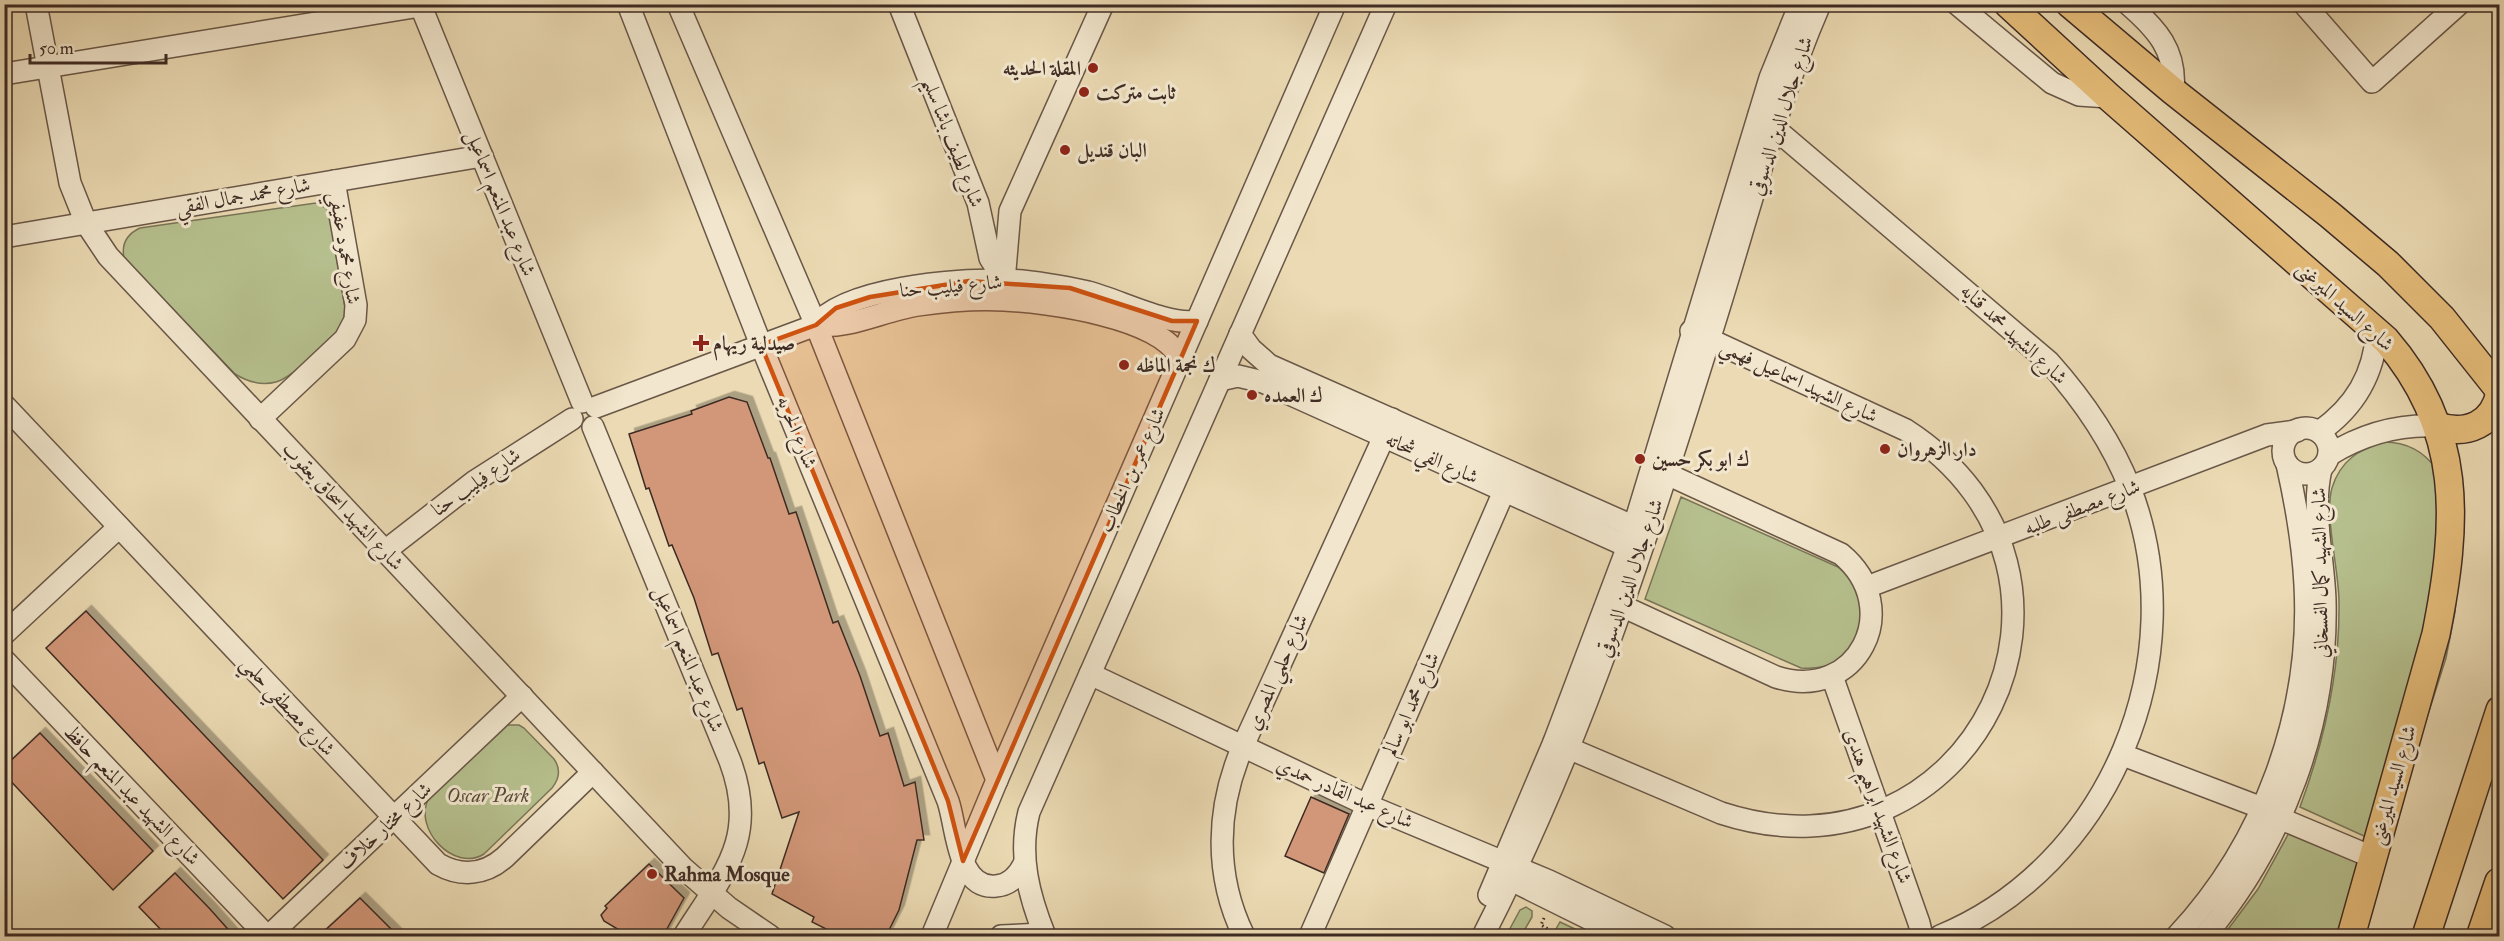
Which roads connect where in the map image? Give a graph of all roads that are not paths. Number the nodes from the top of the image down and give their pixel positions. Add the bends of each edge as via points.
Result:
1 (36, 4) edge
2 (628, 4) edge
3 (678, 4) edge
4 (899, 4) edge
5 (1102, 4) edge
6 (1335, 4) edge
7 (1386, 4) edge
8 (1800, 4) edge
9 (1820, 4) edge
10 (1957, 4) edge
11 (2008, 4) edge
12 (2070, 4) edge
13 (2128, 4) edge
14 (2304, 4) edge
15 (2459, 4) edge
16 (420, 5) edge
17 (48, 67) junction
18 (4, 74) edge
19 (2173, 91) junction
20 (2109, 97) junction
21 (1767, 121) junction
22 (482, 156) junction
23 (334, 181) junction
24 (978, 203) junction
25 (1010, 211) junction
26 (86, 223) junction
27 (4, 237) edge
28 (1003, 290) junction
29 (1197, 321) junction
30 (816, 325) junction
31 (2377, 331) junction
32 (1240, 334) junction
33 (1701, 335) junction
34 (761, 345) junction
35 (1180, 359) junction
36 (1220, 380) junction
37 (2499, 392) edge
38 (4, 405) edge
39 (586, 414) junction
40 (260, 419) junction
41 (2437, 426) junction
42 (1388, 428) junction
43 (2297, 430) junction
44 (2319, 432) junction
45 (2325, 462) junction
46 (2287, 464) junction
47 (1667, 474) junction
48 (1508, 482) junction
49 (2130, 488) junction
50 (120, 527) junction
51 (1999, 538) junction
52 (1637, 539) junction
53 (385, 551) junction
54 (1867, 587) junction
55 (1622, 606) junction
56 (4, 634) edge
57 (4, 660) edge
58 (1090, 674) junction
59 (1832, 676) junction
60 (522, 696) junction
61 (2499, 710) edge
62 (1561, 745) junction
63 (1243, 746) junction
64 (2123, 755) junction
65 (593, 772) junction
66 (996, 780) junction
67 (1367, 805) junction
68 (1880, 812) junction
69 (2271, 813) junction
70 (393, 818) junction
71 (2372, 857) junction
72 (963, 861) junction
73 (1024, 864) junction
74 (1508, 871) junction
75 (2499, 883) edge
76 (711, 893) junction
77 (266, 933) edge
78 (1044, 935) edge
79 (684, 936) edge
80 (770, 936) edge
81 (932, 936) edge
82 (1001, 936) edge
83 (1244, 936) edge
84 (1310, 936) edge
85 (1469, 936) edge
86 (1483, 936) edge
87 (1624, 936) edge
88 (1665, 936) edge
89 (1922, 936) edge
90 (1940, 936) edge
91 (2177, 936) edge
92 (2205, 936) edge
93 (2351, 936) edge
94 (2426, 936) edge
95 (2482, 936) edge

1 - 17 street, شارع الشهيد اسحاق يعقوب
2 - 34 street, شارع الحريه
3 - 30 street
4 - 24 street, شارع لطيف باشا سليم
5 - 25 street
6 - 29 street, شارع عمر بن الخطاب
7 - 32 street
8 - 21 street, شارع جلال الدين الدسوقي via 1776,60
9 - 21 street, شارع جلال الدين الدسوقي
10 - 20 street via 2052,83 2079,95
11 - 20 main road, شارع السيد الميرغنى
12 - 19 main road
13 - 19 street via 2155,28 2168,47
14 - 15 street via 2372,82
16 - 17 street
16 - 22 street, شارع عبد المنعم اسماعيل
17 - 18 street
17 - 26 street, شارع الشهيد اسحاق يعقوب via 70,183
19 - 37 main road via 2388,264 2454,333
20 - 31 main road, شارع السيد الميرغنى
21 - 33 street, شارع جلال الدين الدسوقي
21 - 49 street, شارع الشهيد محمد قنايه via 2049,362 2103,432
22 - 23 street, شارع محمد جمال الفقي
22 - 39 street, شارع عبد المنعم اسماعيل
23 - 26 street, شارع محمد جمال الفقي
23 - 40 street, شارع محمود عفيفي via 356,305 354,320 345,339
24 - 25 street via 992,212
24 - 28 street, شارع لطيف باشا سليم via 990,258
25 - 28 street
26 - 27 street, شارع محمد جمال الفقي
26 - 40 street, شارع الشهيد اسحاق يعقوب via 108,256
28 - 29 street, شارع فيليب حنا via 1070,288 1172,321
28 - 30 street, شارع فيليب حنا via 951,282 888,292 836,308
28 - 35 street, شارع فيليب حنا via 1121,321 1162,336
29 - 35 street, شارع عمر بن الخطاب
30 - 34 street, شارع فيليب حنا
30 - 66 street
31 - 41 main road, شارع السيد الميرغنى via 2413,375
31 - 44 street via 2366,382 2346,411
32 - 36 street
32 - 42 street, شارع الفي شحاته via 1269,364
33 - 47 street, شارع جلال الدين الدسوقي
33 - 51 street, شارع الشهيد اسماعيل فهمي via 1880,418 1930,446 1970,487
33 - 52 street, شارع جلال الدين الدسوقي
34 - 39 street, شارع فيليب حنا
34 - 72 street, شارع الحريه via 948,801
35 - 66 street, شارع عمر بن الخطاب
36 - 42 street, شارع الفي شحاته via 1238,376 1257,379
36 - 58 street
37 - 41 main road via 2494,410 2481,423 2464,430
38 - 50 street, شارع مصطفي حلمي
39 - 53 street, شارع فيليب حنا via 475,481
39 - 76 street, شارع عبد المنعم اسماعيل via 740,792 738,842
40 - 53 street, شارع الشهيد اسحاق يعقوب
41 - 45 street via 2387,429 2351,442
41 - 71 main road, شارع السيد الميرغنى via 2446,457 2450,502 2443,602
42 - 48 street, شارع الفي شحاته
42 - 63 street, شارع حلمي المصري
43 - 44 street
43 - 46 street via 2286,441
43 - 49 street, شارع مصطفى طلبه via 2267,435
44 - 45 street via 2325,438
45 - 46 street via 2307,474
45 - 69 street, شارع الشهيد كمال الفسخاني via 2318,502 2325,601 2322,671 2306,748
46 - 69 street, شارع الشهيد كمال الفسخاني via 2306,606 2295,708
47 - 52 street, شارع جلال الدين الدسوقي
47 - 54 street via 1841,554 1856,568
48 - 52 street, شارع الفي شحاته
48 - 67 street, شارع محمد ابو سالم
49 - 51 street, شارع مصطفى طلبه
49 - 64 street, شارع الشهيد محمد قنايه via 2145,543 2152,615 2142,696
50 - 56 street
50 - 70 street, شارع مصطفي حلمي
51 - 54 street, شارع مصطفى طلبه
51 - 68 street, شارع الشهيد اسماعيل فهمي via 2014,617 2005,672 1996,698 1984,723 1949,767 1928,785
52 - 55 street, شارع جلال الدين الدسوقي
52 - 62 street, شارع جلال الدين الدسوقي
53 - 60 street, شارع الشهيد اسحاق يعقوب
54 - 59 street via 1872,611 1868,638 1853,660
55 - 59 street via 1776,677 1798,682
55 - 62 street, شارع جلال الدين الدسوقي
57 - 77 street, شارع الشهيد عبد المنعم حافظ
58 - 63 street, شارع عبد القادر حمدي
58 - 73 street via 1029,812 1023,842
59 - 68 street, شارع الشهيد ابراهيم هندى
60 - 65 street, شارع الشهيد اسحاق يعقوب
60 - 70 street, شارع مختار خلاف
61 - 94 main road
62 - 68 street, شارع الشهيد اسماعيل فهمي via 1721,813 1766,825 1824,826
62 - 74 street, شارع جلال الدين الدسوقي
63 - 67 street, شارع عبد القادر حمدي
63 - 83 street, شارع حلمي المصري via 1230,781 1221,836 1227,891
64 - 69 street
64 - 90 street, شارع الشهيد محمد قنايه via 2088,817 2042,871 1986,914
65 - 70 street, شارع مصطفي حلمي via 505,857 485,870 469,873 445,868
65 - 76 street, شارع الشهيد اسحاق يعقوب
66 - 72 street, شارع عمر بن الخطاب
67 - 74 street, شارع عبد القادر حمدي
67 - 84 street, شارع محمد ابو سالم
68 - 89 street, شارع الشهيد ابراهيم هندى
69 - 71 street
69 - 91 street, شارع الشهيد كمال الفسخاني via 2249,836 2221,881
69 - 92 street, شارع الشهيد كمال الفسخاني via 2247,880
70 - 77 street, شارع مختار خلاف
71 - 93 main road, شارع السيد الميرغنى
72 - 73 street via 970,875 991,886 1014,879
72 - 81 street, شارع عمر بن الخطاب
73 - 78 street
74 - 85 street, شارع جلال الدين الدسوقي
74 - 86 street, شارع جلال الدين الدسوقي
74 - 87 street
74 - 88 street
75 - 95 highway
76 - 79 street
76 - 80 street, شارع الشهيد اسحاق يعقوب
78 - 82 street

